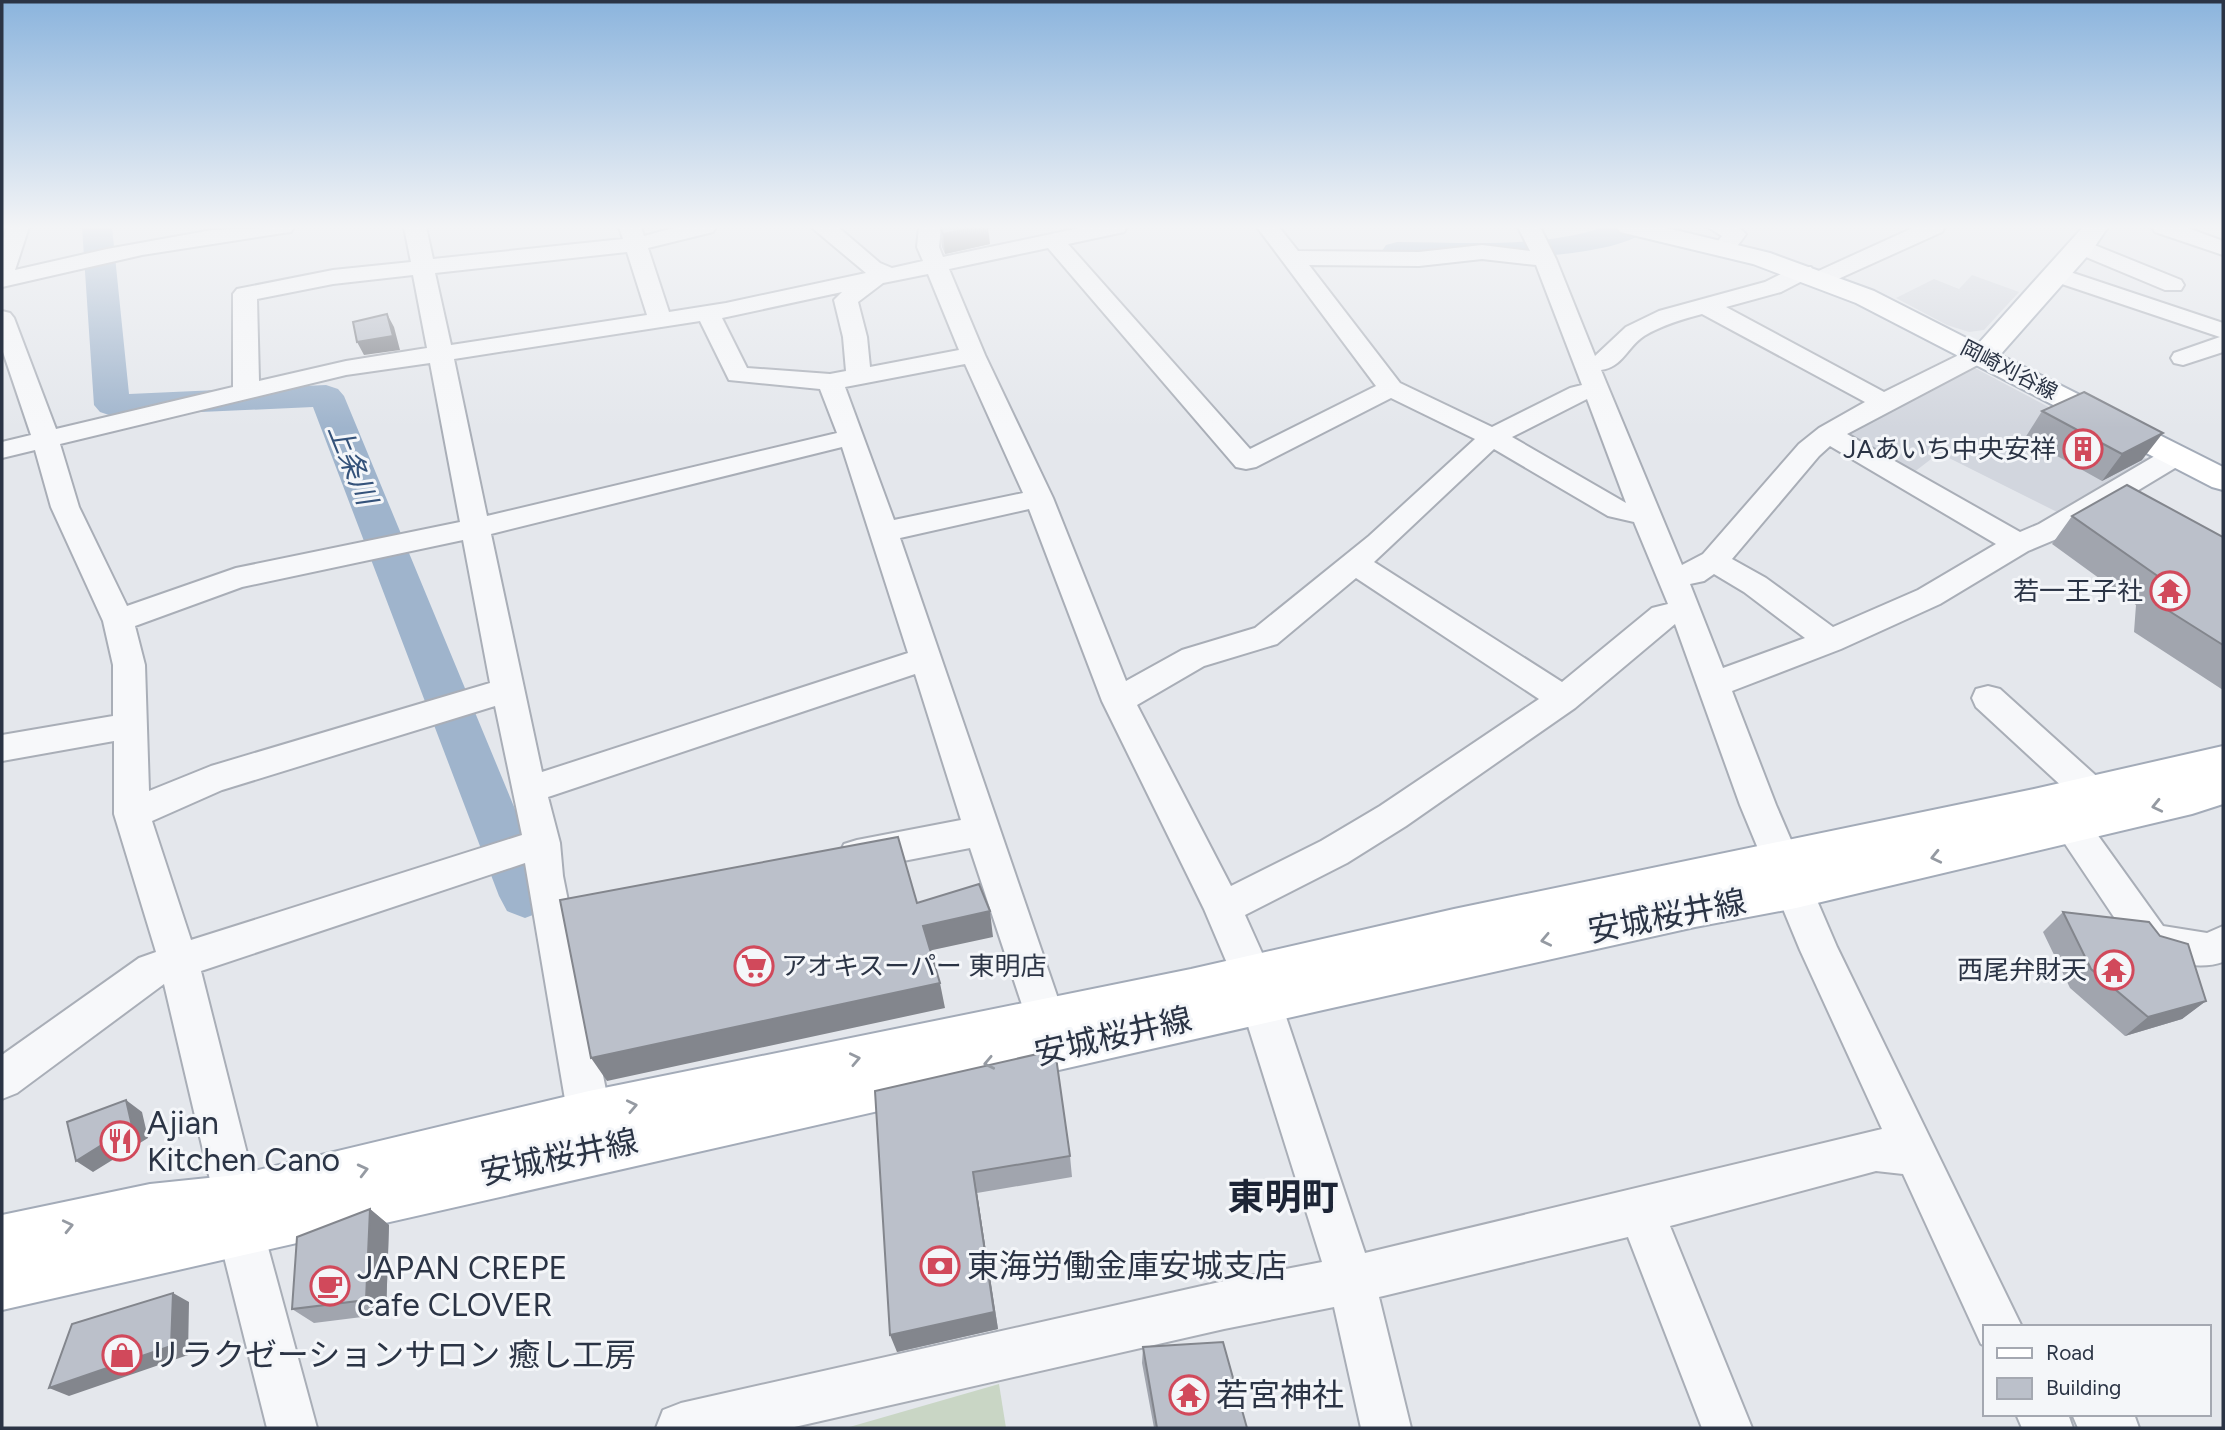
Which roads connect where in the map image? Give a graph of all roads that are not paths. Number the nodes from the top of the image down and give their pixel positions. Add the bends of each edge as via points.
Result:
1 (246, 294) edge
2 (429, 294) edge
3 (652, 294) edge
4 (798, 294) edge
5 (856, 294) edge
6 (948, 294) edge
7 (1099, 294) edge
8 (1319, 294) edge
9 (1559, 294) edge
10 (1749, 294) edge
11 (1857, 294) edge
12 (2038, 294) edge
13 (2113, 294) edge
14 (1706, 306) junction
15 (707, 312) junction
16 (2, 318) edge
17 (660, 320) junction
18 (2223, 331) edge
19 (2223, 344) edge
20 (1980, 354) junction
21 (974, 355) junction
22 (441, 356) junction
23 (2183, 358) dead end
24 (859, 377) junction
25 (1592, 378) junction
26 (830, 382) junction
27 (1391, 388) junction
28 (246, 391) junction
29 (1884, 402) junction
30 (1828, 434) junction
31 (852, 437) junction
32 (1492, 437) junction
33 (46, 439) junction
34 (2, 450) edge
35 (2175, 456) junction
36 (2223, 480) edge
37 (1039, 498) junction
38 (1645, 515) junction
39 (477, 528) junction
40 (883, 532) junction
41 (2018, 544) junction
42 (1713, 561) junction
43 (1354, 563) junction
44 (1672, 575) junction
45 (1685, 611) junction
46 (118, 621) junction
47 (1830, 641) junction
48 (925, 659) junction
49 (1712, 681) junction
50 (508, 690) junction
51 (1988, 698) dead end
52 (1563, 699) junction
53 (1118, 701) junction
54 (129, 726) junction
55 (2, 748) edge
56 (2223, 761) edge
57 (2223, 788) edge
58 (528, 790) junction
59 (2081, 809) junction
60 (132, 814) junction
61 (982, 831) junction
62 (541, 843) junction
63 (820, 862) edge
64 (1788, 875) junction
65 (1223, 908) junction
66 (2223, 943) edge
67 (179, 962) junction
68 (1257, 989) junction
69 (1045, 1019) junction
70 (2, 1079) edge
71 (593, 1132) junction
72 (1914, 1154) junction
73 (1641, 1210) junction
74 (239, 1215) junction
75 (2, 1242) edge
76 (1351, 1280) junction
77 (2, 1283) edge
78 (1997, 1325) edge
79 (2099, 1416) edge
80 (292, 1428) edge
81 (681, 1428) edge
82 (1385, 1428) edge
83 (1727, 1428) edge
84 (2114, 1428) edge

1 - 28 street
2 - 22 street
3 - 17 street
4 - 15 street
5 - 24 street via 846,300
6 - 21 street
7 - 27 street via 1246,461
8 - 27 street
9 - 25 street
10 - 14 street
11 - 20 main road, 岡崎刈谷線
12 - 20 main road via 1991,348
13 - 18 street
14 - 25 street via 1667,316 1634,332
14 - 29 street
15 - 17 street
15 - 26 street via 738,375
16 - 33 street
17 - 22 street
19 - 23 street
20 - 29 street
20 - 35 main road, 岡崎刈谷線
21 - 24 street
21 - 37 street
22 - 28 street via 346,368
22 - 39 street
24 - 26 street
25 - 32 street via 1578,393
25 - 38 street
26 - 31 street
27 - 32 street
28 - 33 street
29 - 30 street
30 - 41 street
30 - 42 street
31 - 39 street
31 - 40 street
32 - 38 street via 1618,510
32 - 43 street
33 - 34 street
33 - 46 street via 65,507
35 - 36 main road, 岡崎刈谷線
35 - 41 street via 2049,531
37 - 40 street
37 - 53 street
38 - 44 street
39 - 46 street via 236,578
39 - 50 street
40 - 48 street
41 - 47 street via 1929,597
42 - 44 street via 1693,574
42 - 47 street via 1755,585
43 - 52 street
43 - 53 street via 1266,636 1193,658
44 - 45 street
45 - 49 street
45 - 52 street via 1663,617
46 - 54 street via 129,665
47 - 49 street via 1734,678
48 - 58 street
48 - 61 street
49 - 64 street
50 - 58 street
50 - 60 street via 211,779
51 - 59 street
52 - 65 street via 1334,852
53 - 65 street
54 - 55 street
54 - 60 street
56 - 59 main road, 安城桜井線
57 -> 59 main road, 安城桜井線
58 - 62 street
59 - 64 main road, 安城桜井線
59 - 66 street via 2152,941 2210,950
60 - 67 street
61 - 63 street
61 - 69 street
62 - 67 street
62 - 71 street via 564,910
64 - 68 main road, 安城桜井線 via 1695,908
64 - 72 street
65 - 68 street
67 - 70 street via 153,970
67 - 74 street
68 - 69 main road, 安城桜井線
68 -> 71 main road, 安城桜井線
68 - 76 street
71 -> 69 main road, 安城桜井線
71 - 74 main road, 安城桜井線
72 - 73 street via 1876,1150
72 - 78 street
73 - 76 street
73 - 83 street
75 -> 74 main road, 安城桜井線 via 150,1210
74 - 77 main road, 安城桜井線
74 - 80 street
76 - 81 street
76 - 82 street
79 - 84 street

